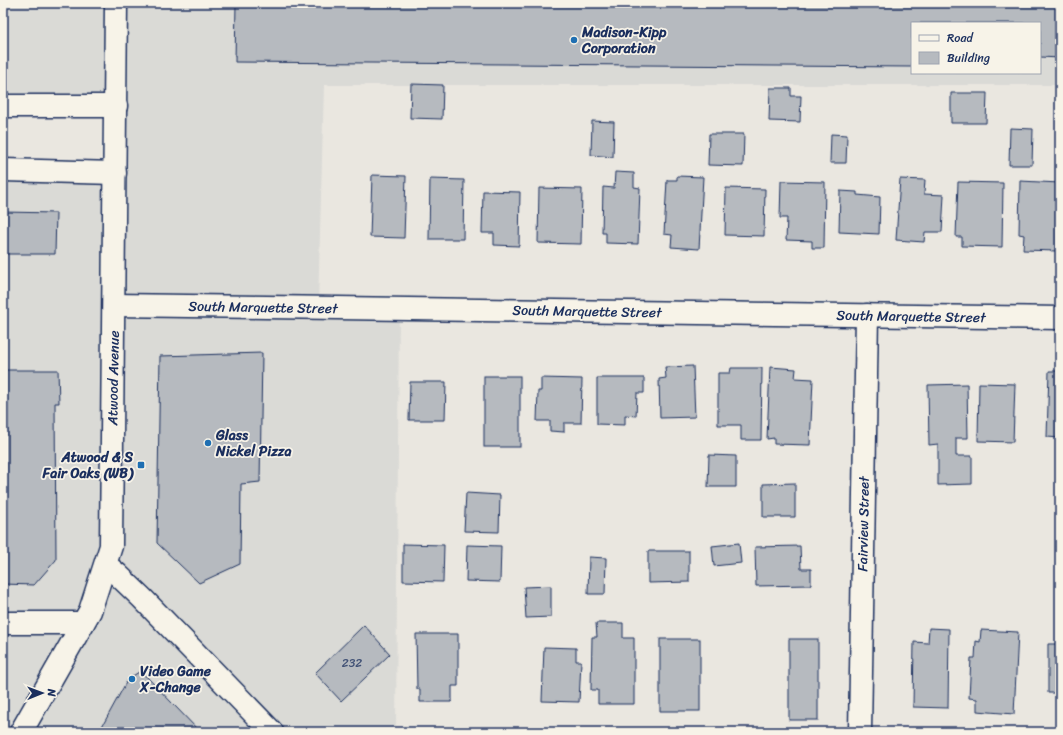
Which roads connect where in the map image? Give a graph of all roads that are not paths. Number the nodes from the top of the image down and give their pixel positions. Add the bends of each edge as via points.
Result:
1 (116, 3) edge
2 (3, 106) edge
3 (116, 106) junction
4 (3, 170) edge
5 (115, 173) junction
6 (114, 305) junction
7 (868, 315) junction
8 (1060, 318) edge
9 (106, 565) junction
10 (3, 623) edge
11 (83, 624) junction
12 (21, 732) edge
13 (272, 732) edge
14 (860, 732) edge

1 - 3 street, Atwood Avenue
2 - 3 street
3 - 5 street, Atwood Avenue
4 - 5 street
5 - 6 street, Atwood Avenue
6 - 7 street, South Marquette Street
6 - 9 street, Atwood Avenue via 111,546
7 - 8 street, South Marquette Street
7 - 14 street, Fairview Street
9 - 11 street, Atwood Avenue
9 - 13 street via 142,598
10 - 11 street
11 - 12 street, Atwood Avenue

